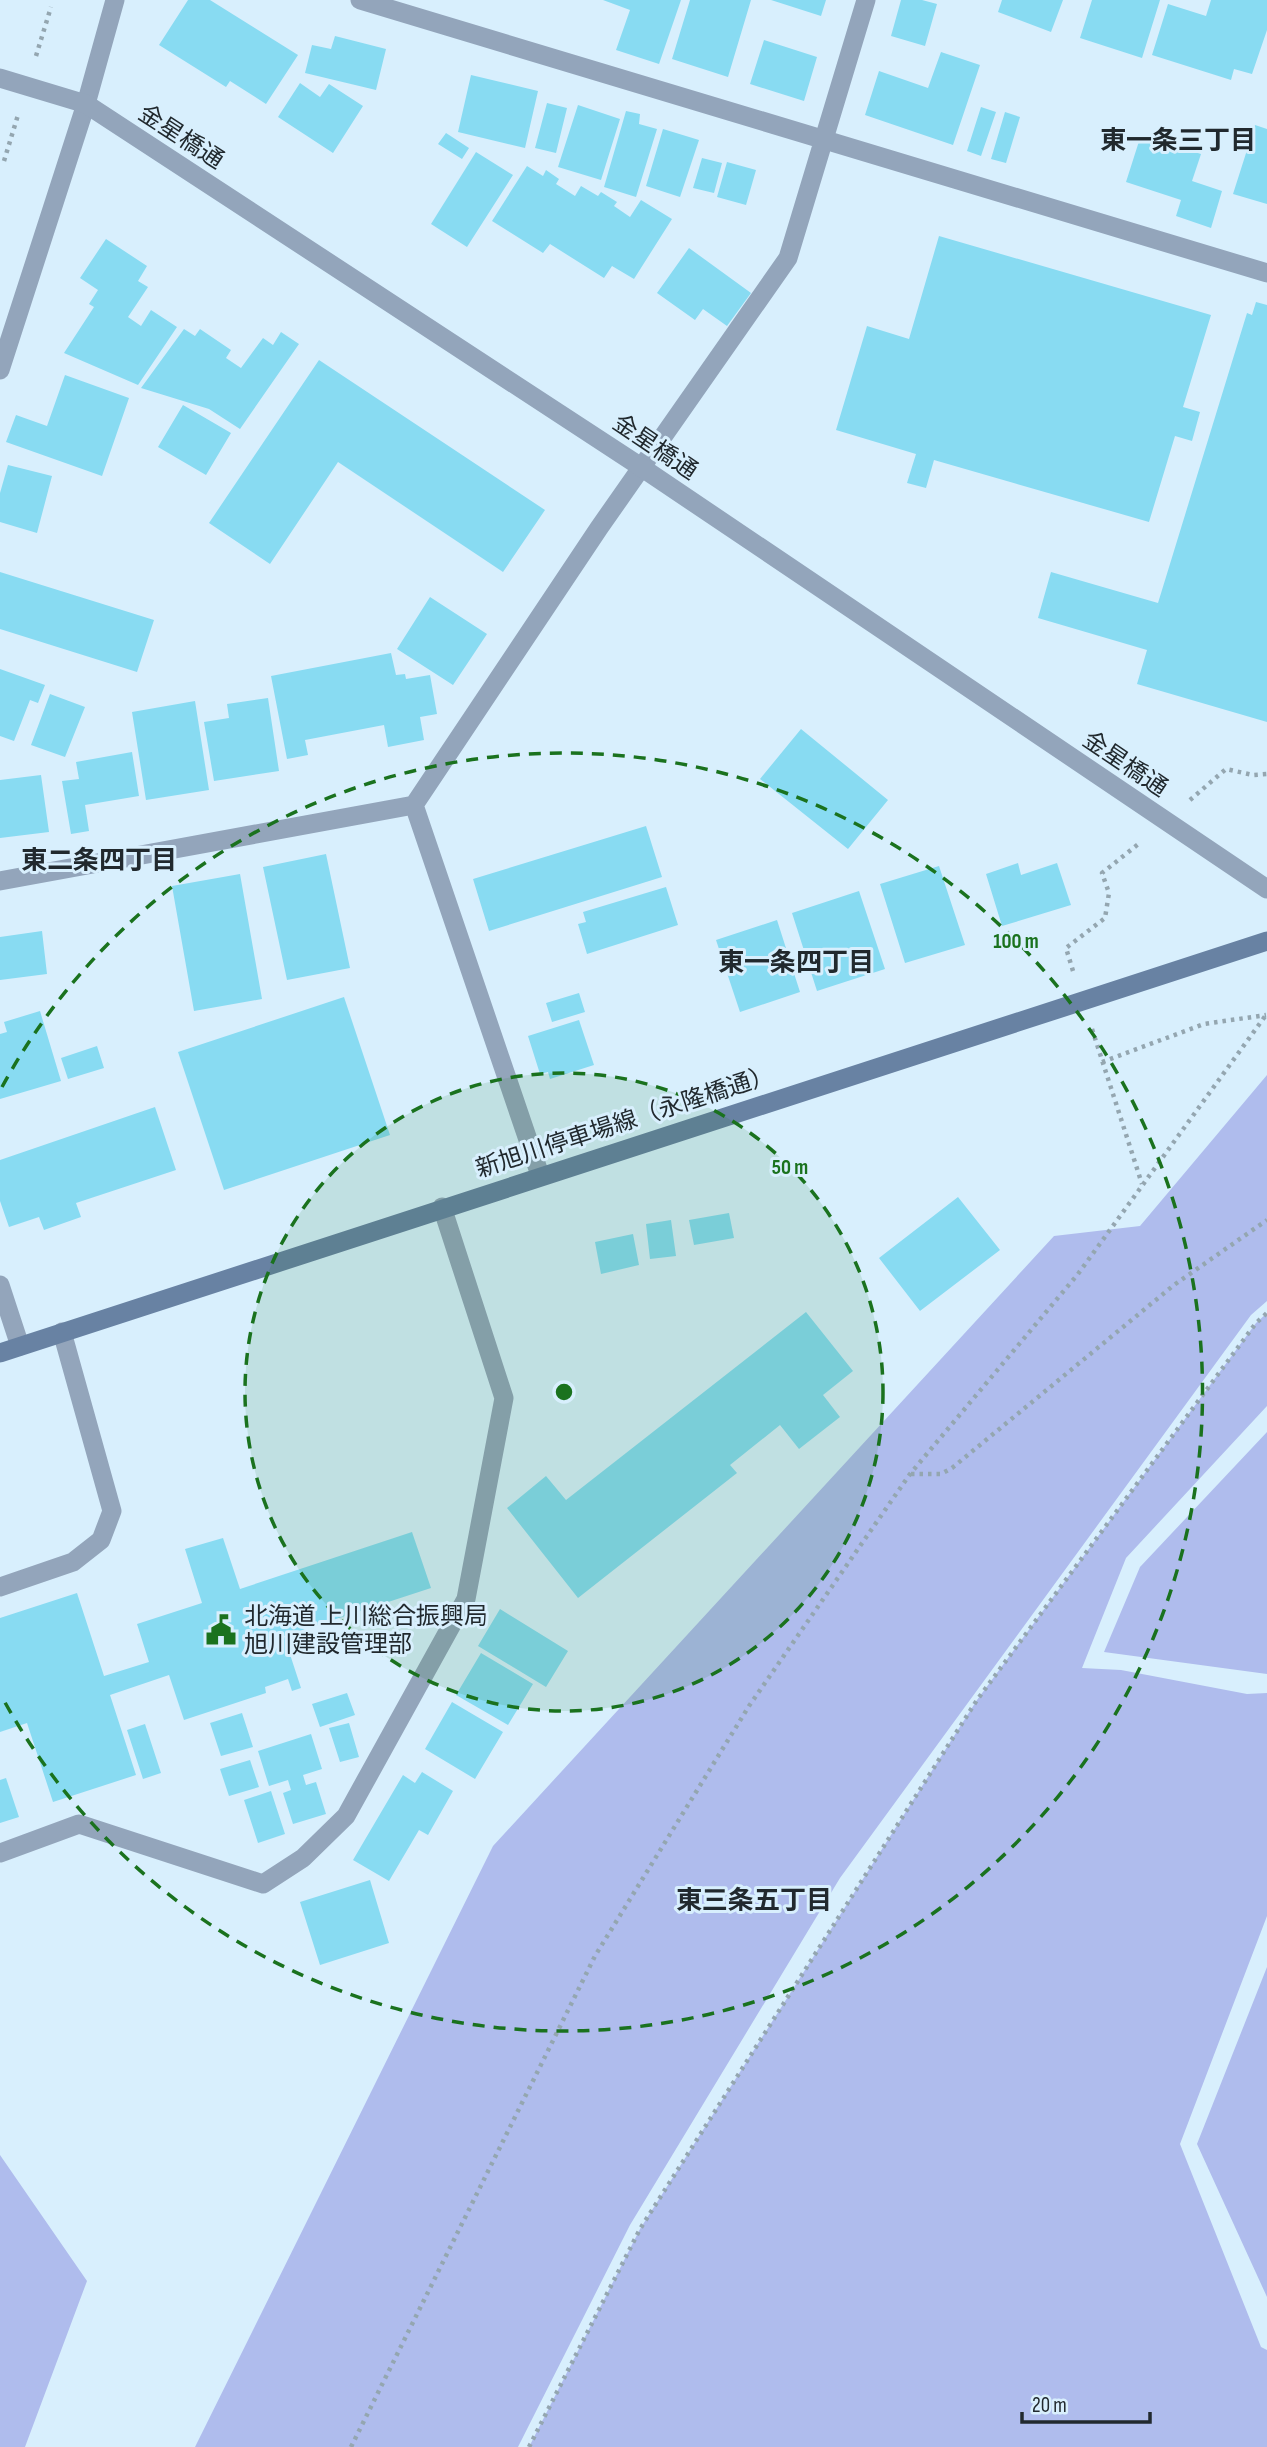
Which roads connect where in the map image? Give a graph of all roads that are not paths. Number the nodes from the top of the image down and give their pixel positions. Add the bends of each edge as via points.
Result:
1 (115, 0) edge
2 (360, 0) edge
3 (866, 0) edge
4 (0, 78) edge
5 (86, 104) junction
6 (825, 139) junction
7 (1267, 272) edge
8 (0, 370) edge
9 (641, 467) junction
10 (414, 805) junction
11 (0, 881) edge
12 (1267, 889) edge
13 (1267, 941) edge
14 (540, 1175) junction
15 (442, 1207) junction
16 (0, 1284) edge
17 (62, 1332) junction
18 (20, 1346) junction
19 (0, 1353) edge
20 (0, 1587) edge
21 (0, 1853) edge

1 - 5 street
2 - 6 street
3 - 6 street
4 - 5 street, 金星橋通
5 - 8 street
5 - 9 street, 金星橋通
6 - 7 street
6 - 9 street via 788,258
9 - 10 street
9 - 12 street, 金星橋通
10 - 11 street
10 - 14 street
13 - 14 main road, 新旭川停車場線（永隆橋通）
14 - 15 main road, 新旭川停車場線（永隆橋通）
15 - 17 main road, 新旭川停車場線（永隆橋通）
15 - 21 street via 504,1398 466,1599 346,1816 303,1858 262,1884 79,1824
16 - 18 street
17 - 18 main road, 新旭川停車場線（永隆橋通）
17 - 20 street via 112,1511 101,1540 73,1562
18 - 19 main road, 新旭川停車場線（永隆橋通）

